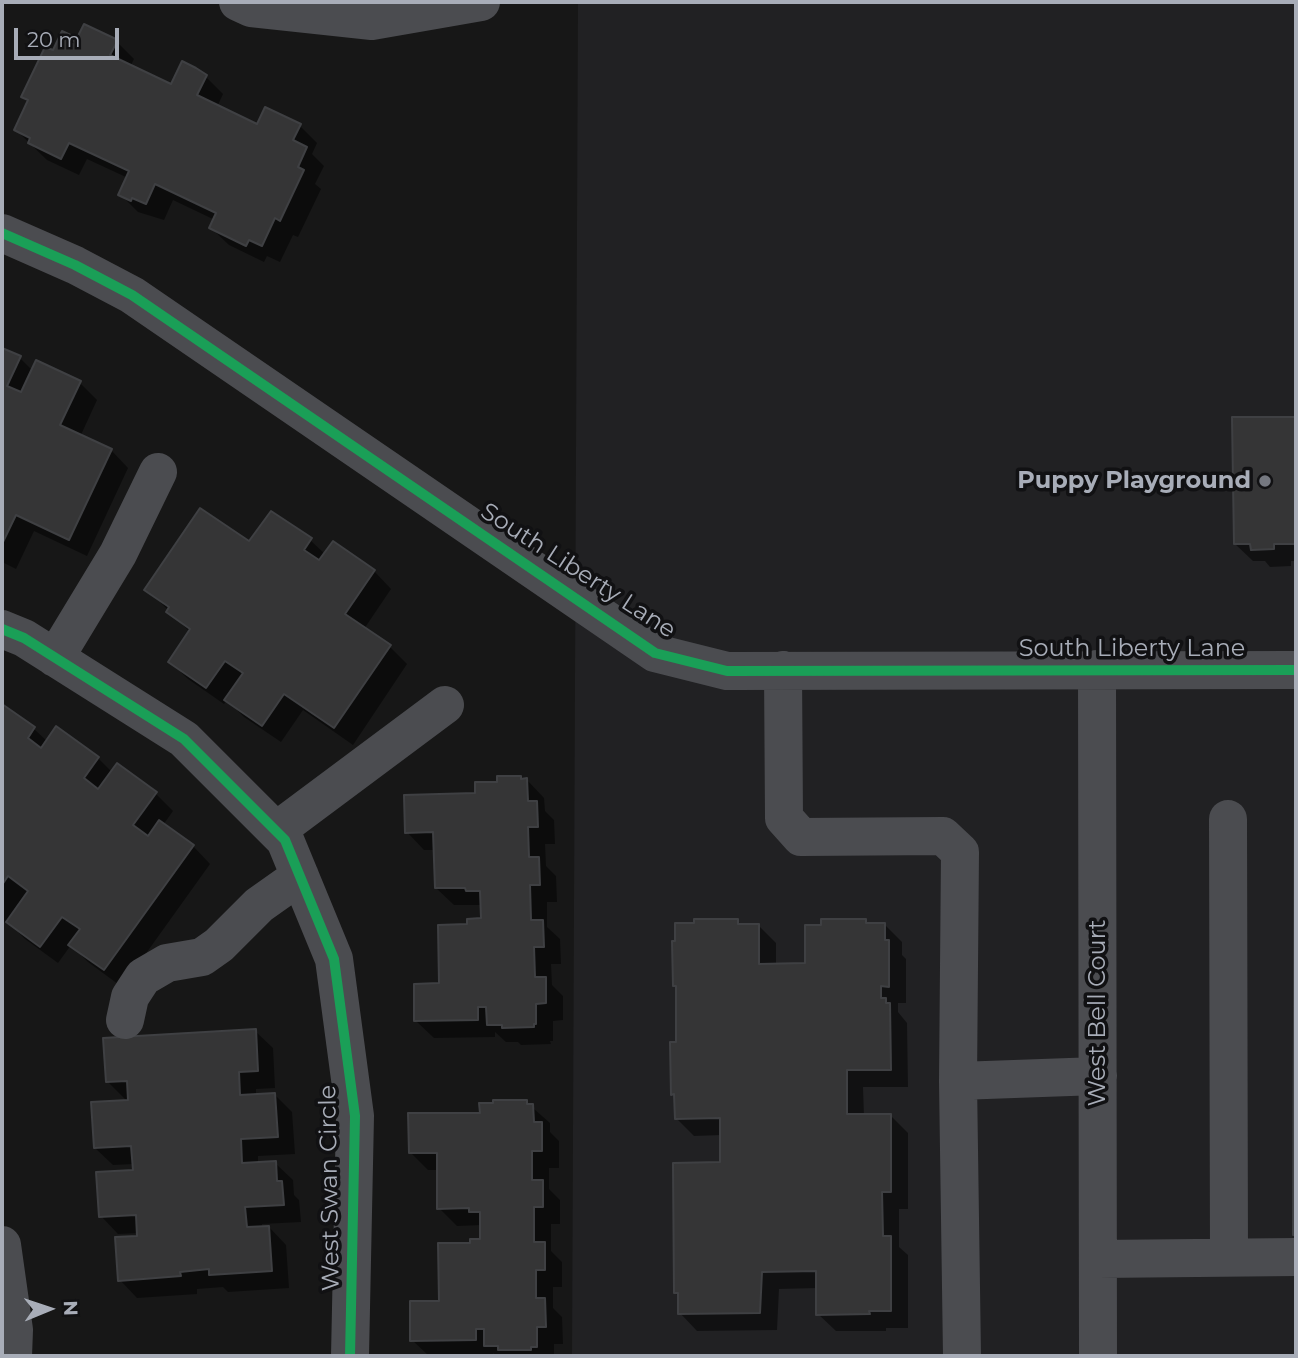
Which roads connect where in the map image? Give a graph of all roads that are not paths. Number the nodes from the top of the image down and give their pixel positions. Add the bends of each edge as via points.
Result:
1 (238, 2) edge
2 (481, 2) edge
3 (2, 233) edge
4 (158, 472) dead end
5 (2, 629) edge
6 (55, 658) junction
7 (1097, 669) junction
8 (783, 670) junction
9 (1296, 670) edge
10 (445, 705) dead end
11 (1228, 819) dead end
12 (276, 831) junction
13 (300, 876) junction
14 (125, 1020) dead end
15 (1098, 1076) junction
16 (958, 1081) junction
17 (3, 1256) edge
18 (1229, 1257) junction
19 (1296, 1257) edge
20 (1098, 1259) junction
21 (13, 1356) edge
22 (350, 1356) edge
23 (962, 1356) edge
24 (1098, 1356) edge

1 - 2 street via 251,8 372,21
3 - 8 street, South Liberty Lane via 132,295 655,653 727,671
4 - 6 street via 118,554
5 - 6 street, West Swan Circle
6 - 12 street, West Swan Circle via 184,739
7 - 8 street, South Liberty Lane
7 - 9 street, South Liberty Lane
7 - 15 street, West Bell Court
8 - 16 street via 784,818 801,837 943,836 960,852
10 - 12 street
11 - 18 street
12 - 13 street, West Swan Circle via 285,840
13 - 14 street via 259,905 202,957 167,963 143,977 130,997
13 - 22 street, West Swan Circle via 334,959 355,1116
15 - 16 street
15 - 20 street, West Bell Court
16 - 23 street
17 - 21 street via 14,1330
18 - 19 street
18 - 20 street
20 - 24 street, West Bell Court

